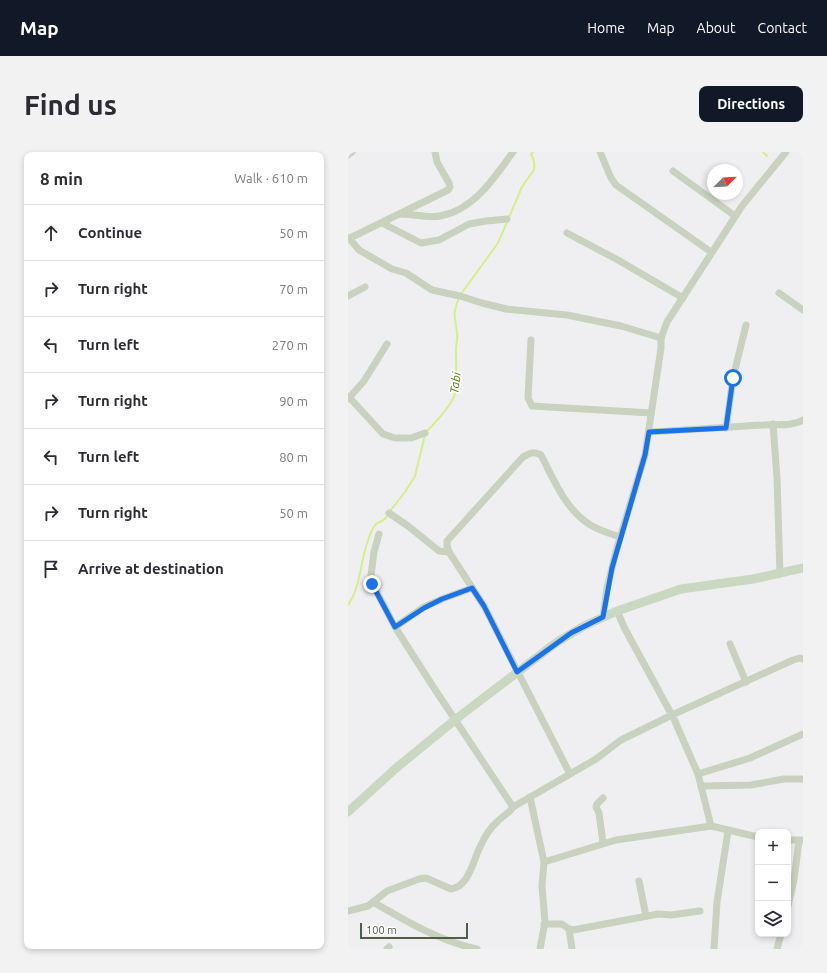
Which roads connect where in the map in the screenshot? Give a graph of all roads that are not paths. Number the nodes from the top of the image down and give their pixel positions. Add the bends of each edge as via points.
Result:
1 (352, 152) edge
2 (435, 152) edge
3 (513, 152) edge
4 (600, 152) edge
5 (786, 152) edge
6 (348, 155) edge
7 (673, 171) dead end
8 (400, 214) junction
9 (736, 216) junction
10 (508, 219) dead end
11 (382, 222) junction
12 (567, 233) dead end
13 (349, 239) edge
14 (711, 252) junction
15 (365, 287) dead end
16 (779, 293) dead end
17 (348, 296) edge
18 (683, 298) junction
19 (803, 310) edge
20 (746, 325) dead end
21 (661, 338) junction
22 (531, 340) dead end
23 (388, 344) dead end
24 (348, 398) edge
25 (651, 413) junction
26 (803, 420) edge
27 (773, 424) junction
28 (726, 428) junction
29 (649, 432) junction
30 (425, 433) dead end
31 (389, 513) dead end
32 (379, 534) dead end
33 (620, 537) junction
34 (449, 552) junction
35 (803, 568) edge
36 (780, 574) junction
37 (472, 588) junction
38 (617, 611) junction
39 (603, 617) junction
40 (395, 627) junction
41 (730, 644) dead end
42 (803, 659) edge
43 (517, 672) junction
44 (746, 682) junction
45 (672, 715) junction
46 (456, 719) junction
47 (803, 734) edge
48 (570, 774) junction
49 (698, 774) junction
50 (803, 779) edge
51 (701, 786) junction
52 (530, 797) junction
53 (603, 798) dead end
54 (513, 807) junction
55 (348, 812) edge
56 (710, 826) junction
57 (728, 831) junction
58 (755, 836) edge
59 (791, 840) edge
60 (801, 841) edge
61 (603, 843) junction
62 (544, 862) junction
63 (639, 881) dead end
64 (789, 901) edge
65 (373, 902) junction
66 (348, 911) edge
67 (700, 911) dead end
68 (646, 916) junction
69 (544, 924) junction
70 (569, 929) junction
71 (780, 937) edge
72 (450, 946) edge
73 (477, 949) edge
74 (540, 949) edge
75 (572, 949) edge
76 (714, 949) edge
77 (777, 949) edge

1 - 6 street
2 - 8 street via 450,188
3 - 8 street via 487,187 456,212 439,216
4 - 14 street via 616,185
5 - 9 street
7 - 9 street
8 - 11 street
9 - 14 street
10 - 11 street via 469,224 439,240 421,243
11 - 13 street
12 - 18 street
13 - 21 street via 358,250 392,269 406,273 432,290 506,309 567,315 621,326
14 - 18 street
15 - 17 street
16 - 19 street
18 - 21 street via 667,322
20 - 28 street via 733,378
21 - 25 street
22 - 25 street via 528,398 532,406
23 - 24 street via 364,381
24 - 30 street via 383,434 395,438 411,438
25 - 29 street
26 - 27 street via 794,425
27 - 28 street
27 - 36 street
28 - 29 street
29 - 33 street via 645,455
31 - 34 street via 439,551
32 - 40 street via 374,552 372,584
33 - 34 street via 597,529 572,509 541,455 531,452 523,457 447,541
33 - 39 street via 607,588
34 - 37 street
35 - 36 street
36 - 38 street via 681,589
37 - 40 street via 424,608
37 - 43 street via 484,606
38 - 39 street
38 - 45 street
39 - 43 street via 562,639
40 - 46 street
41 - 44 street
42 - 44 street via 793,660
43 - 46 street
43 - 48 street
44 - 45 street
45 - 48 street via 621,740
45 - 49 street
46 - 54 street
46 - 55 street
47 - 49 street via 750,758
48 - 52 street
49 - 51 street
50 - 51 street via 784,779 750,785
51 - 56 street
52 - 54 street
52 - 62 street
53 - 61 street via 596,807
54 - 65 street via 489,831 466,880 460,886 451,889 430,880 419,879 387,891
56 - 57 street
56 - 61 street
57 - 58 street
57 - 76 street via 717,902
59 - 60 street
60 - 64 street
61 - 62 street
62 - 69 street
63 - 68 street
65 - 66 street via 363,908
65 - 72 street
67 - 68 street
68 - 70 street via 587,928
69 - 70 street via 562,924
69 - 74 street
70 - 75 street
71 - 77 street
72 - 73 street

